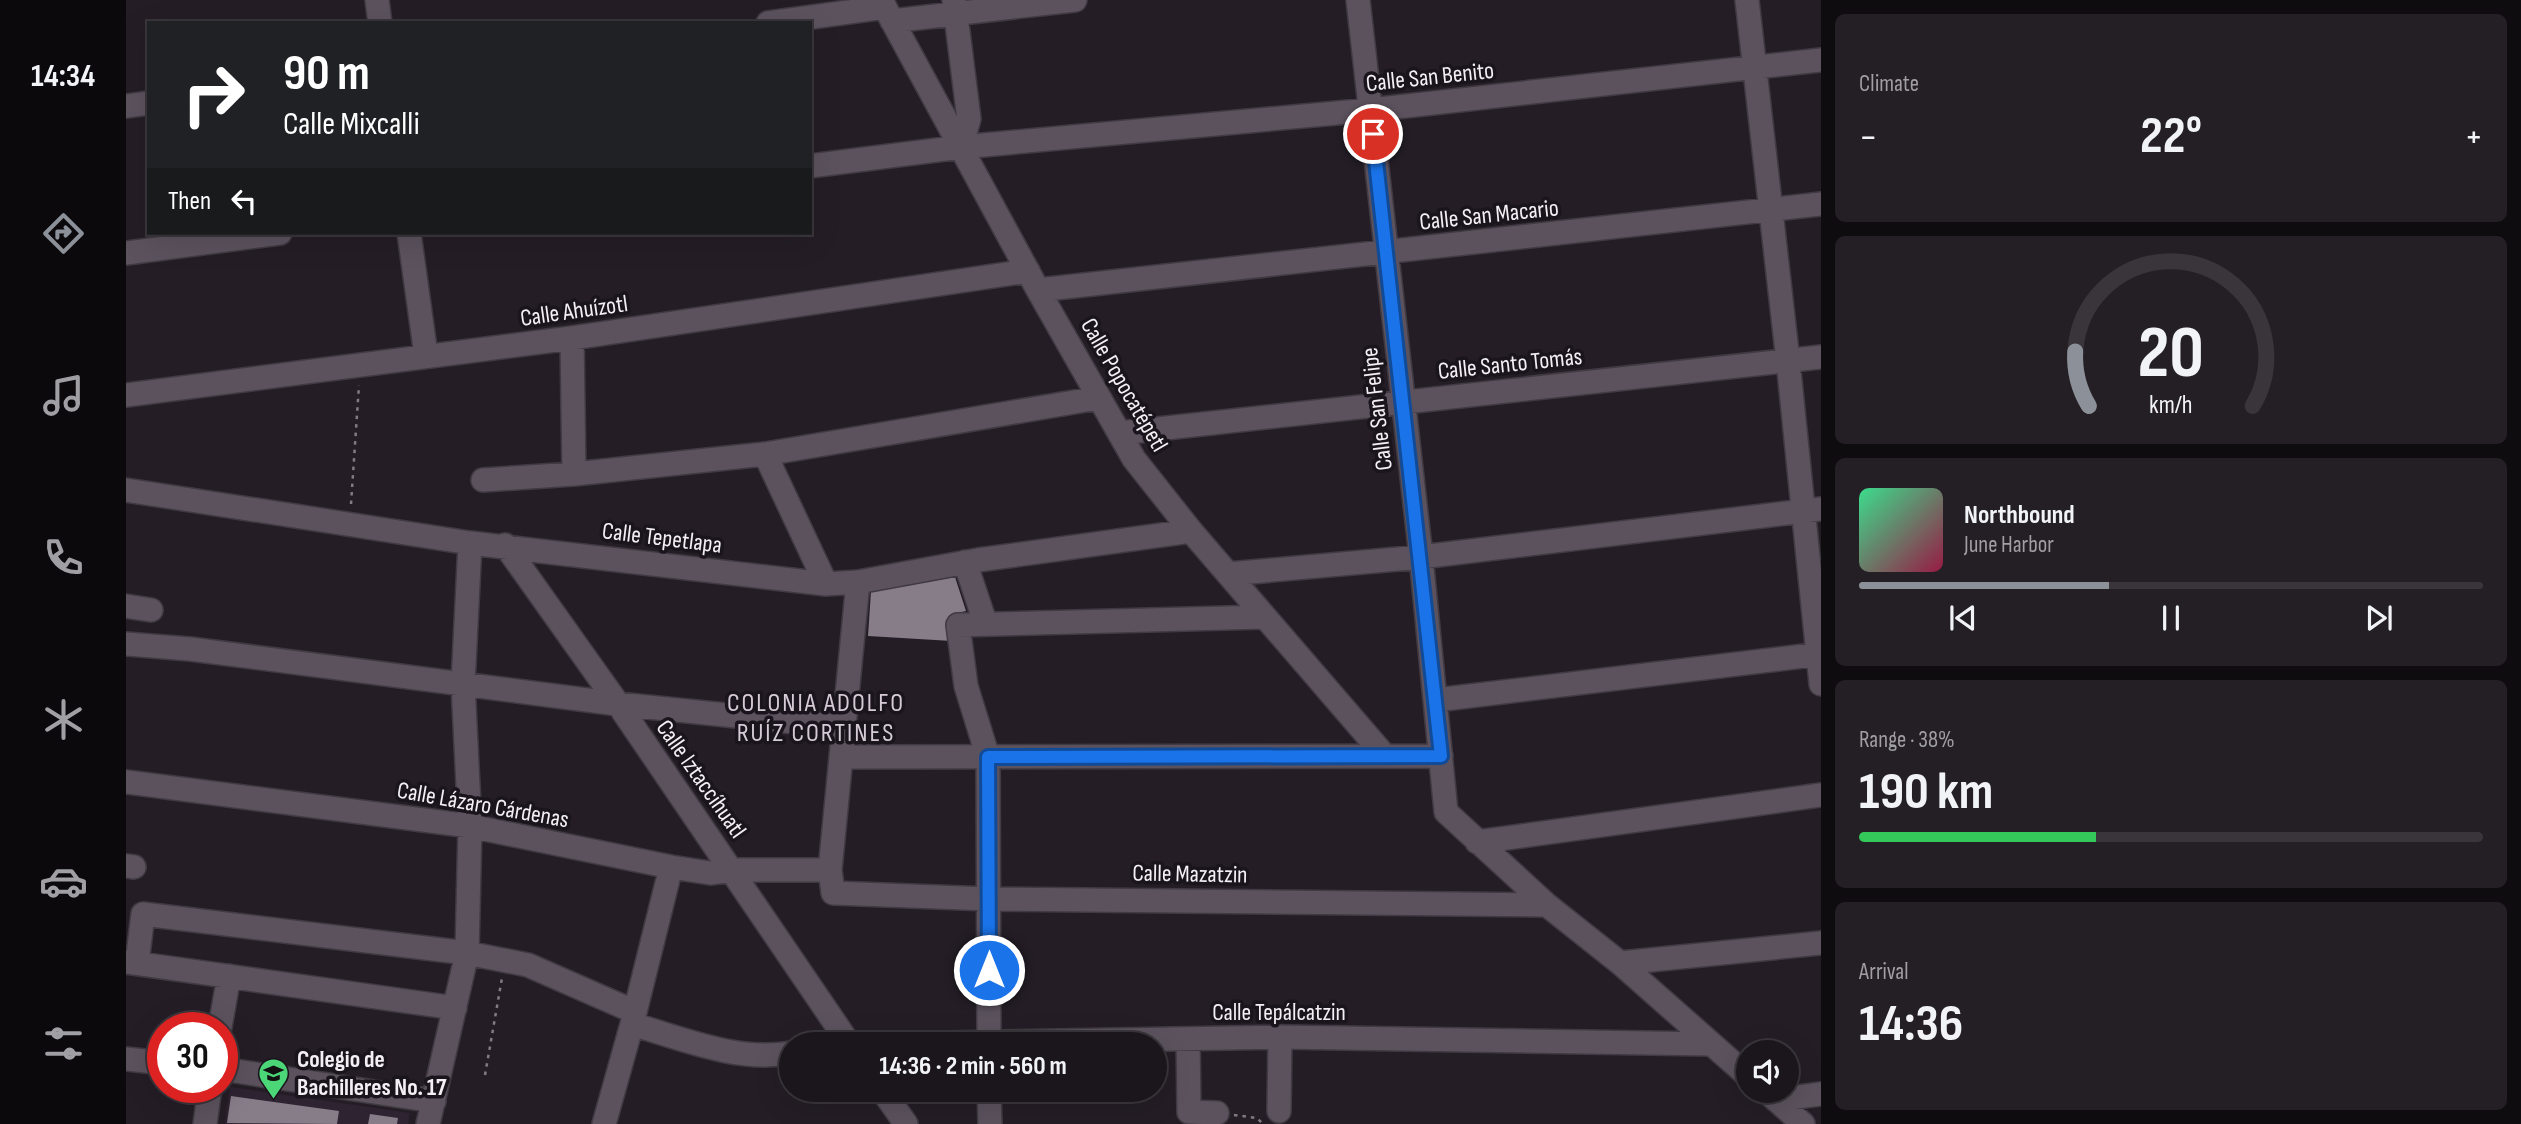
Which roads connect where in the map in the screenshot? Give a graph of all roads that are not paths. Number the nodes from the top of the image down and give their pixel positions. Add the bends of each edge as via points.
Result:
1 (377, 0) edge
2 (1075, 0) edge
3 (1358, 0) edge
4 (1747, 0) edge
5 (954, 7) edge
6 (886, 9) edge
7 (380, 21) edge
8 (785, 21) edge
9 (1821, 60) edge
10 (1754, 68) junction
11 (147, 103) edge
12 (126, 106) edge
13 (1370, 110) junction
14 (961, 147) junction
15 (812, 166) edge
16 (1821, 204) edge
17 (1769, 210) junction
18 (265, 235) edge
19 (409, 235) edge
20 (126, 253) edge
21 (1386, 253) junction
22 (1033, 281) junction
23 (572, 338) junction
24 (426, 355) junction
25 (1821, 357) edge
26 (1788, 361) junction
27 (126, 395) edge
28 (1098, 398) junction
29 (1402, 402) junction
30 (1120, 433) junction
31 (765, 454) junction
32 (575, 474) junction
33 (484, 480) dead end
34 (126, 490) edge
35 (1812, 510) edge
36 (1191, 531) junction
37 (470, 542) junction
38 (505, 545) junction
39 (1421, 557) junction
40 (965, 562) junction
41 (1228, 574) junction
42 (858, 582) junction
43 (826, 584) junction
44 (126, 606) edge
45 (151, 610) dead end
46 (1264, 617) junction
47 (985, 622) junction
48 (126, 644) edge
49 (1819, 654) edge
50 (463, 684) junction
51 (1821, 684) edge
52 (1436, 700) junction
53 (618, 704) junction
54 (844, 727) junction
55 (1384, 755) junction
56 (1441, 756) junction
57 (841, 757) junction
58 (988, 757) junction
59 (126, 782) edge
60 (1821, 795) edge
61 (470, 826) junction
62 (1477, 842) junction
63 (671, 867) junction
64 (732, 870) junction
65 (832, 882) junction
66 (989, 898) junction
67 (1547, 905) junction
68 (1821, 943) edge
69 (467, 953) junction
70 (132, 962) edge
71 (1620, 963) junction
72 (229, 976) junction
73 (455, 1008) junction
74 (223, 1012) edge
75 (634, 1018) junction
76 (838, 1032) edge
77 (989, 1032) edge
78 (1280, 1037) junction
79 (1167, 1039) edge
80 (1188, 1039) junction
81 (1710, 1044) junction
82 (779, 1054) edge
83 (126, 1059) edge
84 (147, 1061) edge
85 (1736, 1066) edge
86 (238, 1071) edge
87 (1799, 1094) edge
88 (1821, 1094) edge
89 (434, 1101) junction
90 (890, 1102) edge
91 (989, 1102) edge
92 (208, 1103) edge
93 (1780, 1103) edge
94 (1226, 1114) road end
95 (1271, 1118) edge
96 (205, 1124) edge
97 (428, 1124) edge
98 (604, 1124) edge
99 (906, 1124) edge
100 (990, 1124) edge
101 (1803, 1124) edge

1 - 7 street
2 - 5 street
3 - 13 street, Calle San Felipe
4 - 10 street
5 - 6 street
5 - 14 street via 969,119
6 - 8 street
6 - 14 street, Calle Popocatépetl
9 - 10 street, Calle San Benito
10 - 13 street, Calle San Benito
10 - 17 street
11 - 12 street
13 - 14 street, Calle San Benito
13 - 21 street, Calle San Felipe
14 - 15 street, Calle San Benito
14 - 22 street, Calle Popocatépetl
16 - 17 street, Calle San Macario
17 - 21 street, Calle San Macario
17 - 26 street
18 - 20 street
19 - 24 street
21 - 22 street, Calle San Macario
21 - 29 street, Calle San Felipe
22 - 23 street, Calle Ahuízotl
22 - 28 street, Calle Popocatépetl
23 - 24 street, Calle Ahuízotl
23 - 32 street
24 - 27 street, Calle Ahuízotl
25 - 26 street, Calle Santo Tomás
26 - 29 street, Calle Santo Tomás
26 - 35 street
28 - 30 street, Calle Popocatépetl
28 - 31 street
29 - 30 street, Calle Santo Tomás
29 - 39 street, Calle San Felipe
30 - 36 street, Calle Popocatépetl via 1134,459
31 - 32 street
31 - 43 street
32 - 33 street
34 - 37 street, Calle Tepetlapa
35 - 39 street
35 - 49 street
36 - 40 street, Calle Tepetlapa
36 - 41 street, Calle Popocatépetl
37 - 38 street, Calle Tepetlapa
37 - 50 street
38 - 43 street, Calle Tepetlapa
38 - 53 street, Calle Iztaccíhuatl
39 - 41 street
39 - 52 street, Calle San Felipe
40 - 42 street, Calle Tepetlapa
40 - 47 street
41 - 46 street, Calle Popocatépetl
42 - 43 street, Calle Tepetlapa
42 - 54 street
44 - 45 street
46 - 47 street
46 - 55 street, Calle Popocatépetl
47 - 58 street via 958,625 966,686
48 - 50 street
49 - 51 street
49 - 52 street
50 - 53 street
50 - 61 street
52 - 56 street, Calle San Felipe
53 - 54 street
53 - 64 street, Calle Iztaccíhuatl
54 - 57 street
55 - 56 street
55 - 58 street
56 - 62 street, Calle San Felipe via 1446,812
57 - 58 street
57 - 65 street
58 - 66 street
59 - 61 street, Calle Lázaro Cárdenas
60 - 62 street
61 - 63 street, Calle Lázaro Cárdenas
61 - 69 street
62 - 67 street
63 - 64 street, Calle Lázaro Cárdenas via 710,873
63 - 75 street
64 - 65 street, Calle Lázaro Cárdenas
64 - 76 street, Calle Iztaccíhuatl
65 - 66 street, Calle Mazatzin
66 - 67 street, Calle Mazatzin
66 - 77 street
67 - 71 street
68 - 71 street
69 - 70 street via 143,914
69 - 73 street
69 - 75 street via 528,965
70 - 72 street
71 - 81 street
72 - 73 street
72 - 74 street
73 - 89 street
75 - 82 street via 713,1048 747,1055
75 - 98 street
78 - 80 street, Calle Tepálcatzin
78 - 81 street, Calle Tepálcatzin
78 - 95 street
79 - 80 street, Calle Tepálcatzin
80 - 94 street via 1189,1112
81 - 85 street
83 - 84 street
86 - 89 street
87 - 88 street
89 - 97 street
90 - 99 street
91 - 100 street
92 - 96 street
93 - 101 street

